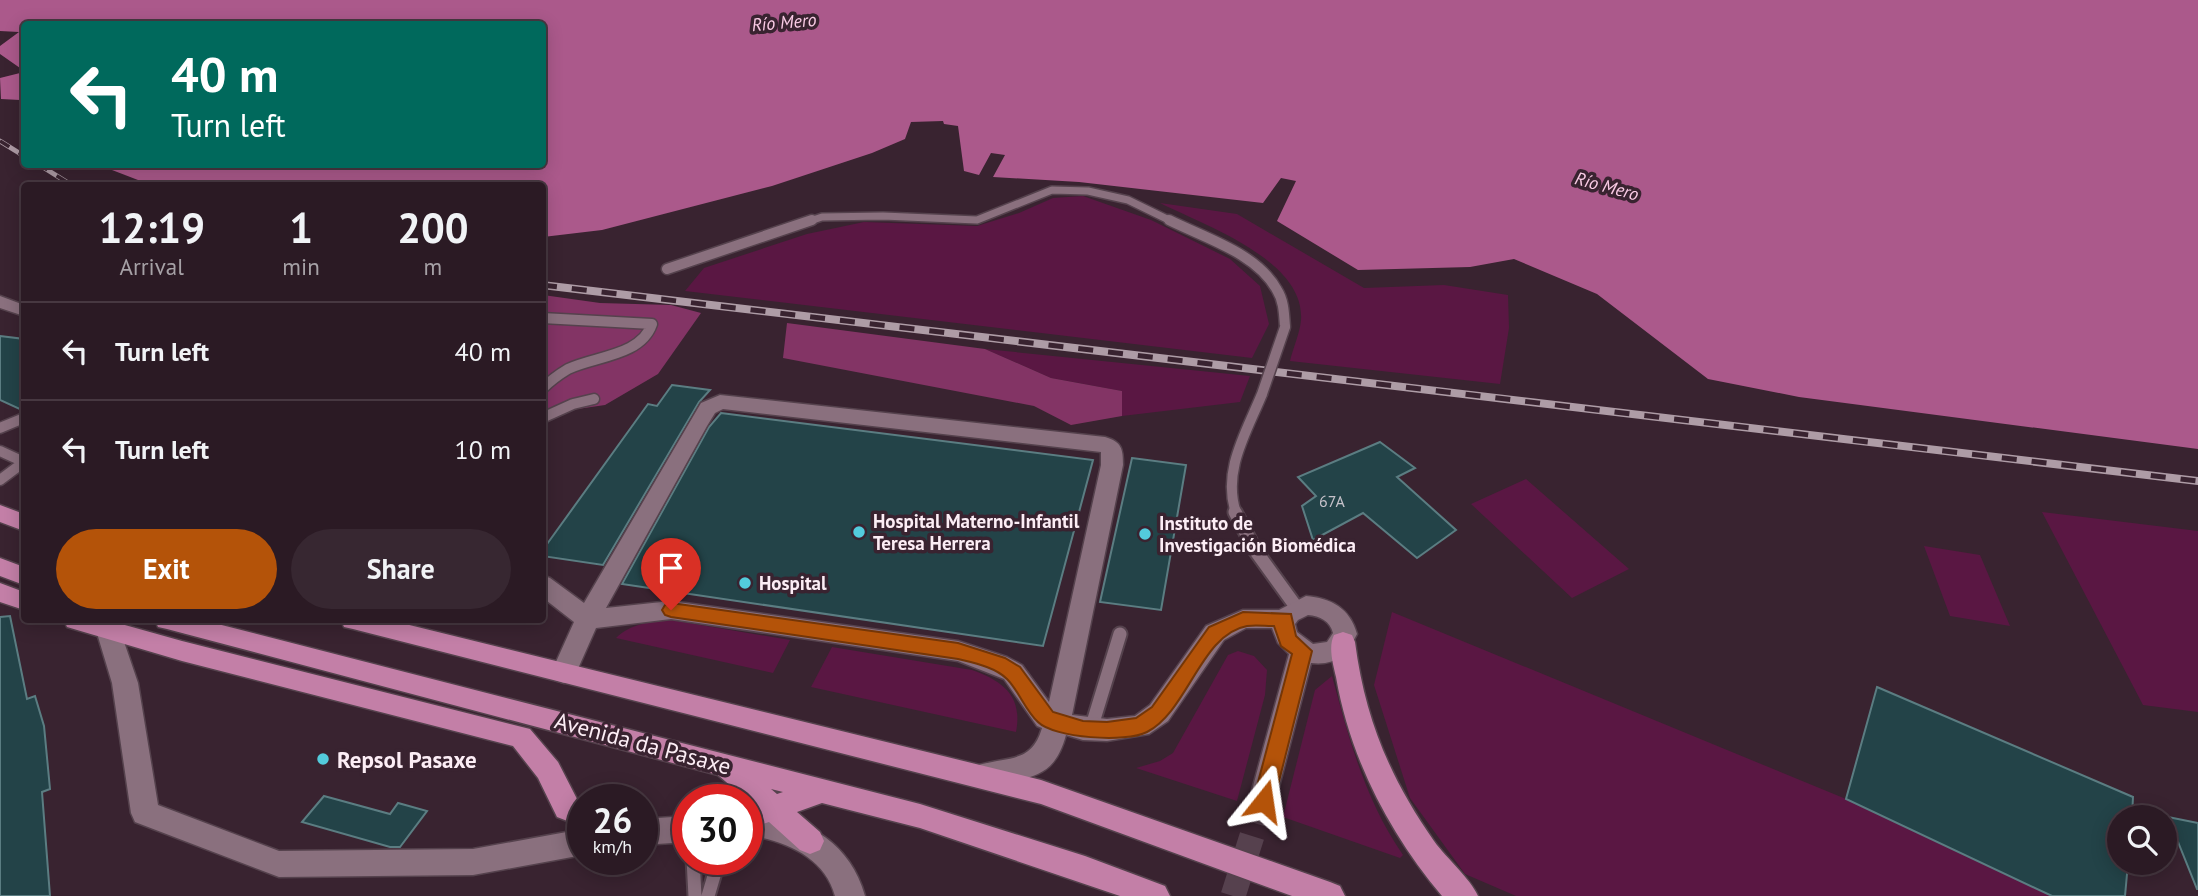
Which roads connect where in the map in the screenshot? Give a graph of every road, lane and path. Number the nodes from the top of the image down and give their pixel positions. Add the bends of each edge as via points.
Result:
1 (667, 269) dead end
2 (0, 301) edge
3 (21, 310) edge
4 (546, 318) edge
5 (546, 385) edge
6 (594, 399) dead end
7 (546, 416) edge
8 (21, 419) edge
9 (0, 428) edge
10 (0, 451) edge
11 (21, 461) edge
12 (21, 464) edge
13 (0, 480) edge
14 (0, 513) edge
15 (21, 522) edge
16 (0, 567) edge
17 (21, 575) edge
18 (546, 587) edge
19 (0, 592) edge
20 (21, 600) edge
21 (1291, 613) junction
22 (587, 619) junction
23 (86, 623) edge
24 (179, 623) edge
25 (365, 623) edge
26 (108, 630) junction
27 (1119, 634) dead end
28 (1343, 642) junction
29 (1303, 651) junction
30 (564, 673) junction
31 (1056, 723) junction
32 (1090, 730) junction
33 (724, 764) junction
34 (976, 776) junction
35 (824, 790) junction
36 (1264, 801) tunnel mouth
37 (567, 808) edge
38 (775, 809) junction
39 (763, 812) edge
40 (763, 824) edge
41 (810, 841) junction
42 (567, 845) edge
43 (694, 875) edge
44 (714, 875) edge
45 (695, 896) edge
46 (708, 896) edge
47 (850, 896) edge
48 (1155, 896) edge
49 (1330, 896) edge
50 (1463, 896) edge

1 - 21 lane, bridge via 822,217 977,220 1052,190 1088,191 1128,200 1244,257 1278,291 1285,327 1230,487 1236,514
2 - 3 street
4 - 5 lane via 652,324 646,337 554,376
6 - 7 lane
8 - 9 lane
10 - 11 lane
12 - 13 lane
14 - 15 main road
16 - 17 main road
18 - 22 street
19 - 20 main road
21 - 28 street via 1316,606 1334,613 1344,627
21 - 29 street via 1283,626 1288,640
21 - 32 street via 1243,619 1215,632 1159,713 1140,726
22 - 30 street
22 - 31 street via 671,610 958,651 1013,673 1046,718
22 - 31 street via 712,404 1105,444 1112,449 1112,465
23 - 26 main road
24 - 33 main road, Avenida da Pasaxe
25 - 30 main road
26 - 37 main road via 521,737 548,770
26 - 42 street via 125,684 145,813 279,864 473,862
27 - 32 lane
28 - 29 street via 1331,652
28 - 50 main road via 1374,764 1425,853
29 - 36 street
30 - 34 main road
31 - 32 street
31 - 34 street via 1049,749 1032,766
33 - 35 main road, Avenida da Pasaxe
33 - 38 main road
34 - 49 main road via 1041,792
35 - 38 main road
35 - 48 main road, Avenida da Pasaxe via 920,816
38 - 39 main road
38 - 41 main road
40 - 41 street
41 - 47 street via 839,872
43 - 45 lane
44 - 46 lane

